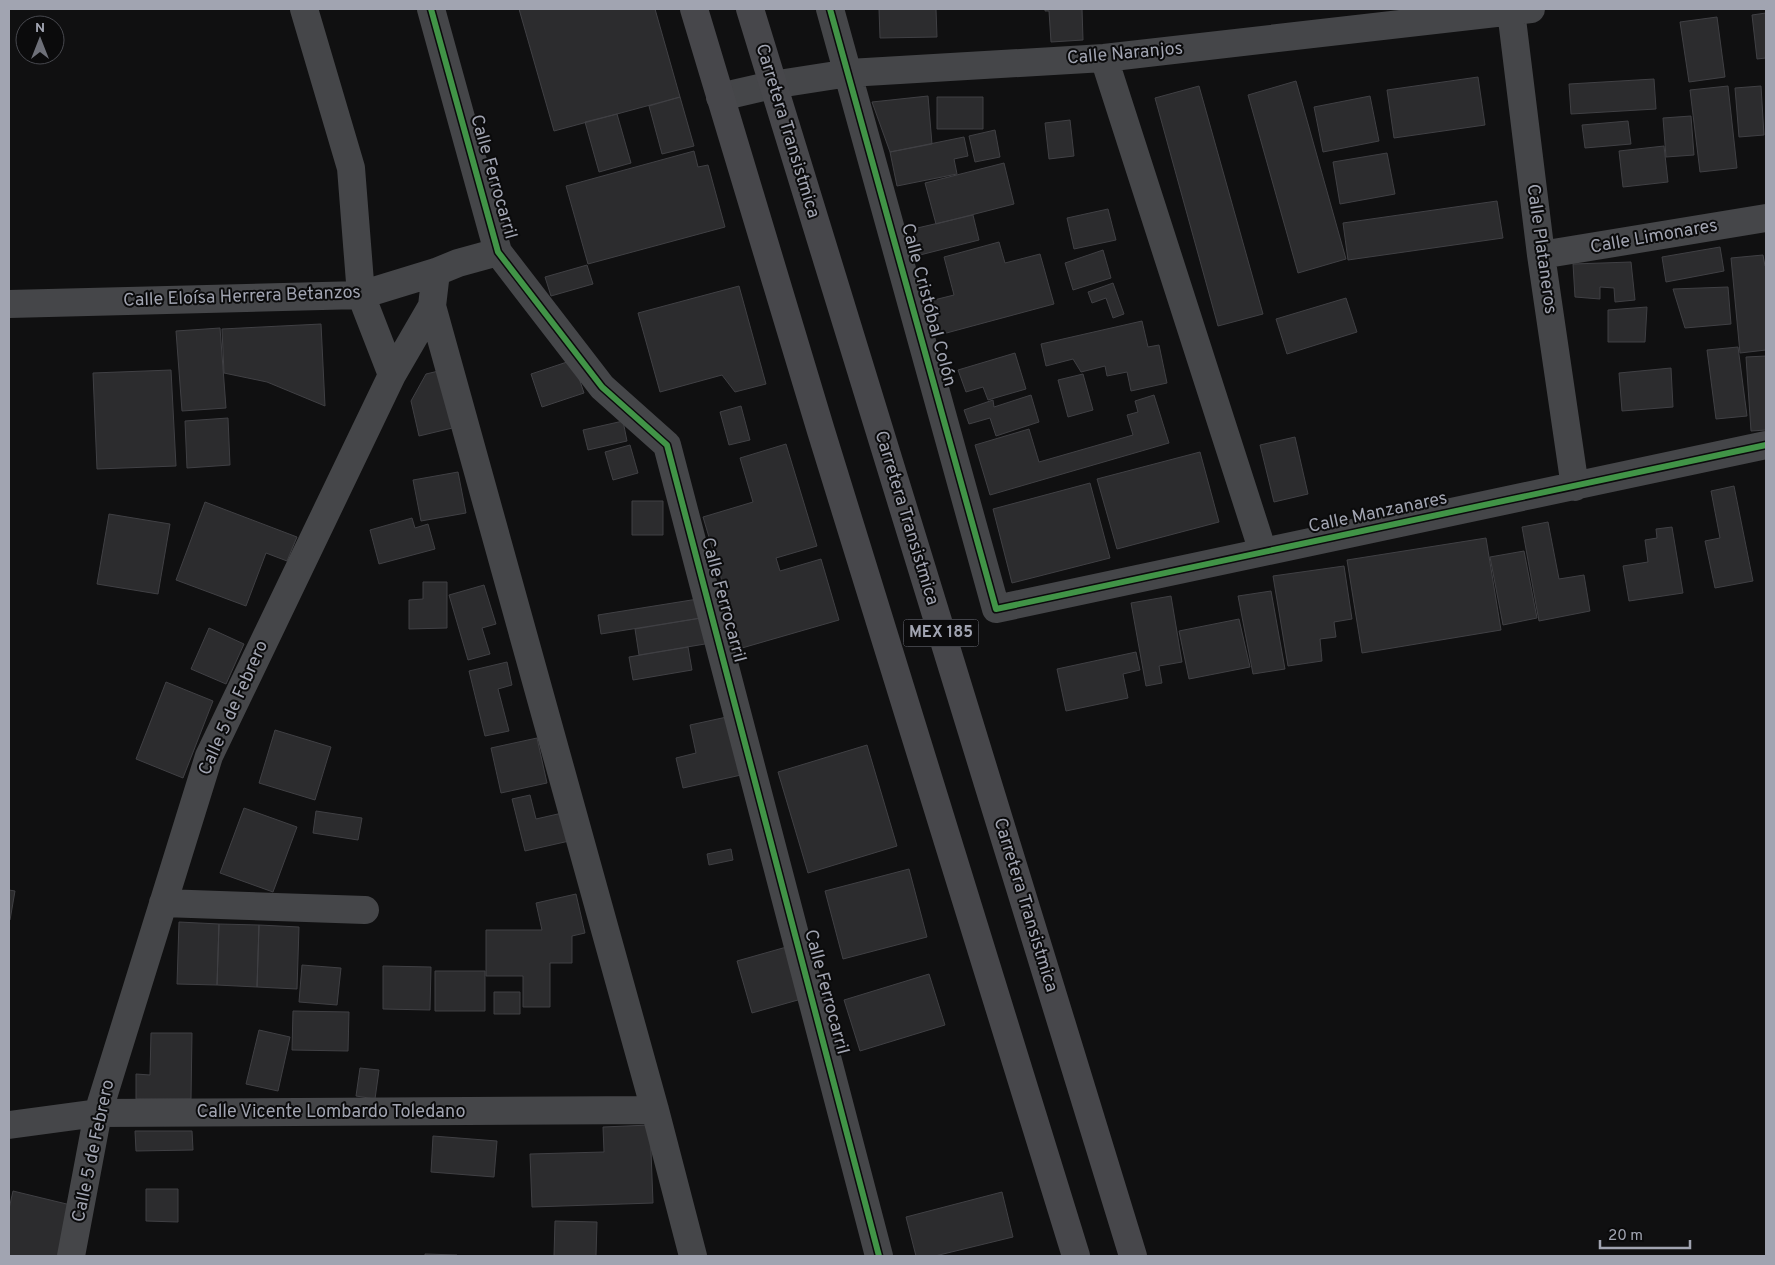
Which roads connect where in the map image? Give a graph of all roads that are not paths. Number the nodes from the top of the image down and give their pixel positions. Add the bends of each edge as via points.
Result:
1 (304, 9) edge
2 (431, 9) edge
3 (694, 9) edge
4 (750, 9) edge
5 (830, 9) edge
6 (1521, 10) edge
7 (1104, 58) junction
8 (849, 73) junction
9 (772, 85) junction
10 (720, 97) junction
11 (1766, 218) edge
12 (498, 252) junction
13 (1541, 255) junction
14 (436, 272) junction
15 (361, 295) junction
16 (9, 304) edge
17 (432, 306) junction
18 (392, 375) junction
19 (1766, 445) edge
20 (1575, 487) junction
21 (1263, 552) junction
22 (996, 609) joint
23 (163, 903) junction
24 (365, 910) dead end
25 (655, 1110) junction
26 (98, 1113) junction
27 (9, 1125) edge
28 (71, 1256) edge
29 (693, 1256) edge
30 (879, 1256) edge
31 (1076, 1256) edge
32 (1133, 1256) edge

1 - 15 street via 351,168
2 - 12 street, Calle Ferrocarril
3 - 10 main road, MEX 185
4 - 9 main road, Carretera Transistmica / MEX 185
5 - 8 street, Calle Cristóbal Colón
6 - 7 street, Calle Naranjos
6 - 13 street, Calle Plataneros
7 - 8 street, Calle Naranjos
7 - 21 street
8 - 9 street, Calle Naranjos
8 - 22 street, Calle Cristóbal Colón
9 - 10 street, Calle Naranjos
9 - 32 main road, Carretera Transistmica / MEX 185
10 - 31 main road, MEX 185
11 - 13 street, Calle Limonares
12 - 14 street, Calle Eloísa Herrera Betanzos
12 - 30 street, Calle Ferrocarril via 602,387 667,445
13 - 20 street, Calle Plataneros
14 - 15 street, Calle Eloísa Herrera Betanzos
14 - 17 street, Calle 5 de Febrero
15 - 16 street, Calle Eloísa Herrera Betanzos
15 - 18 street
17 - 18 street, Calle 5 de Febrero
17 - 25 street
18 - 23 street, Calle 5 de Febrero via 209,756
19 - 20 street, Calle Manzanares
20 - 21 street, Calle Manzanares
21 - 22 street, Calle Manzanares
23 - 24 street
23 - 26 street, Calle 5 de Febrero
25 - 26 street, Calle Vicente Lombardo Toledano
25 - 29 street
26 - 27 street, Calle Vicente Lombardo Toledano
26 - 28 street, Calle 5 de Febrero

